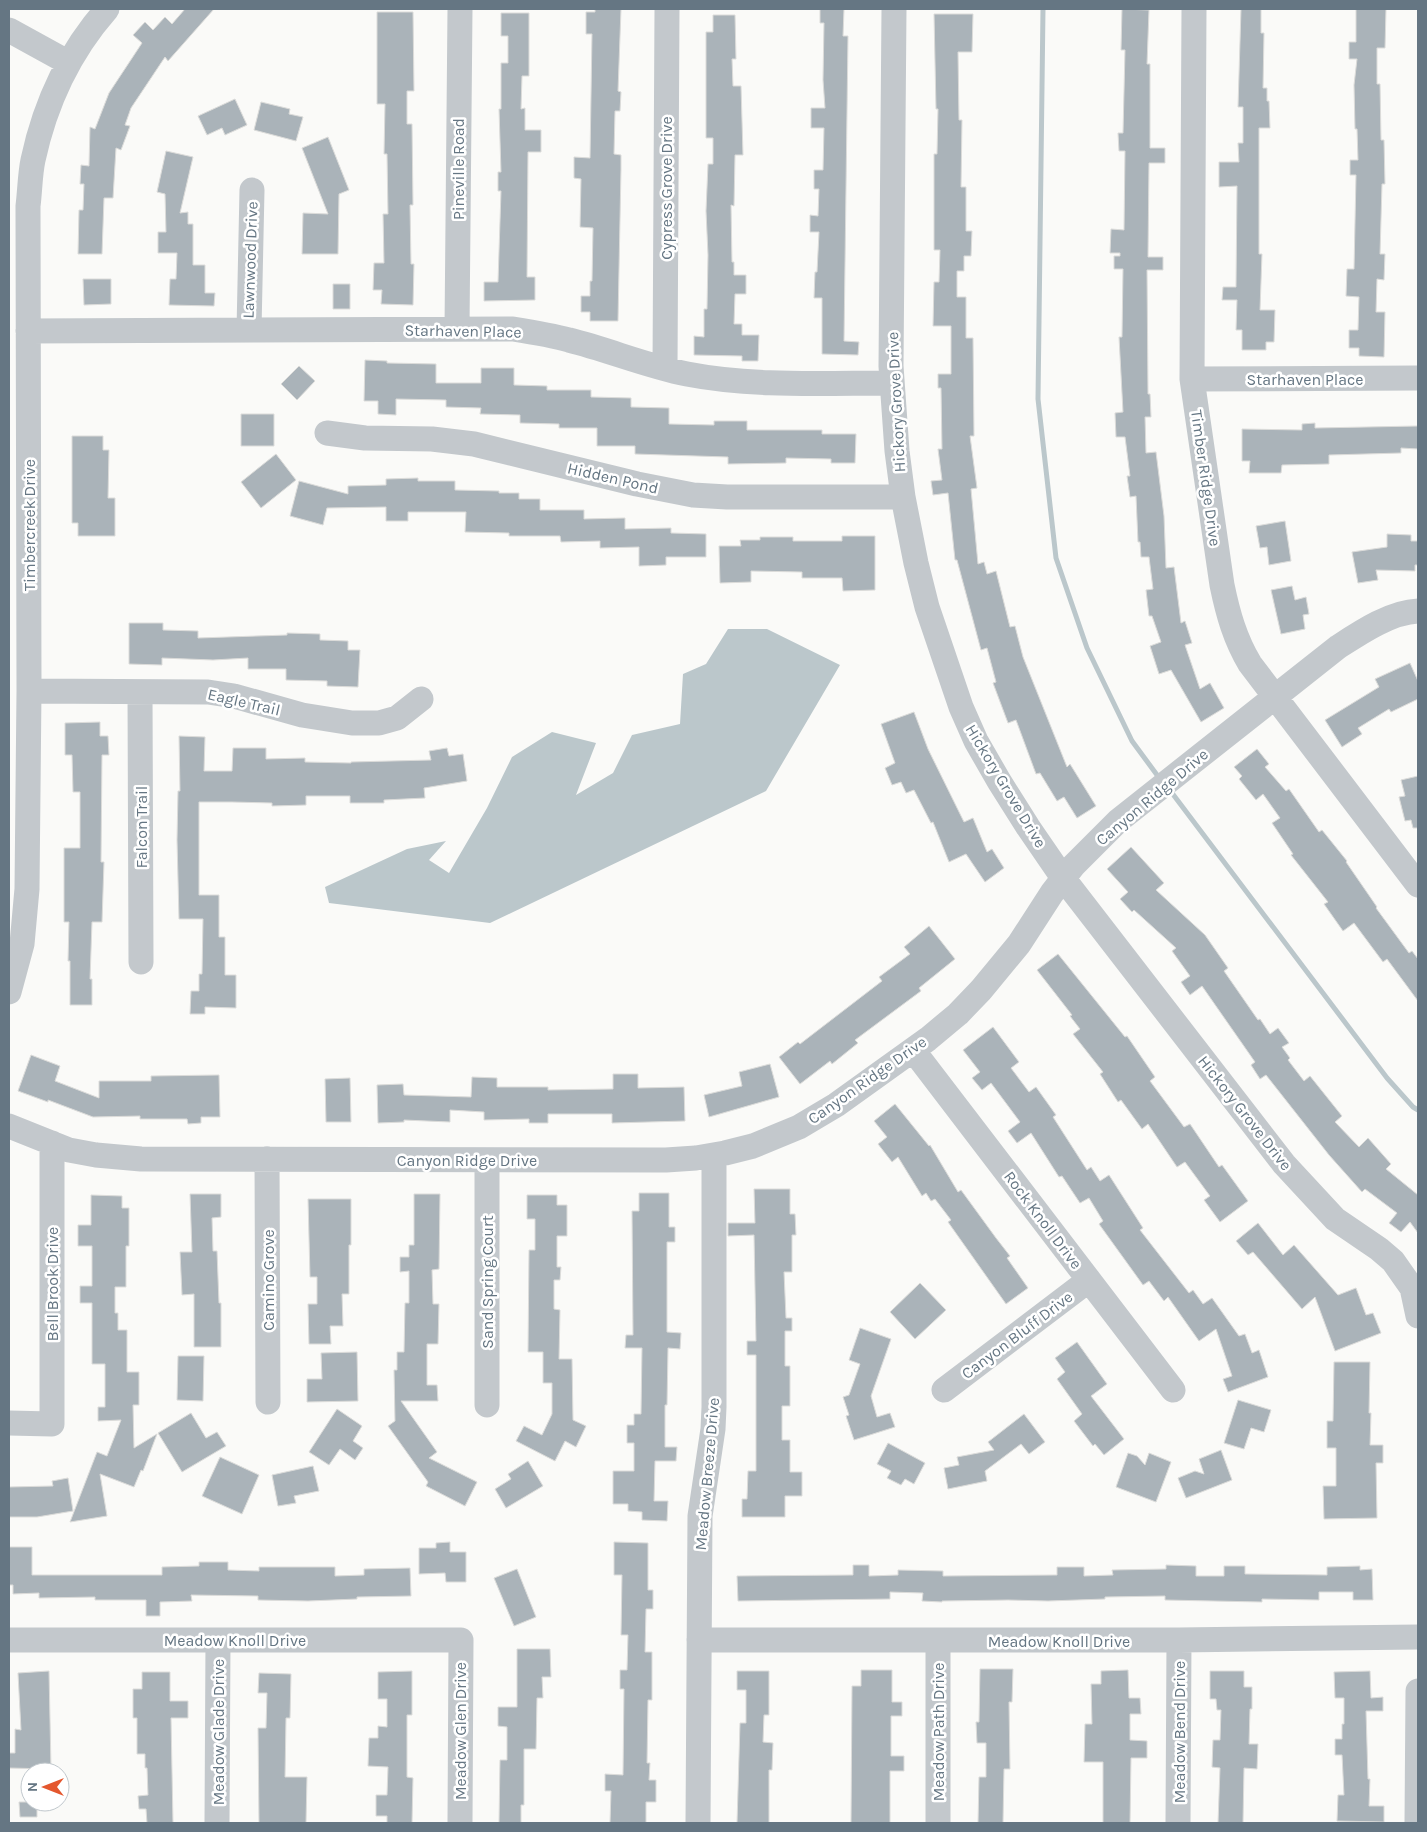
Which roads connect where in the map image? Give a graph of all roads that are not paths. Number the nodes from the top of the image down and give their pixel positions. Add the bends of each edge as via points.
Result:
1 (107, 9) edge
2 (460, 9) edge
3 (667, 9) edge
4 (894, 9) edge
5 (1194, 9) edge
6 (9, 30) edge
7 (69, 63) junction
8 (252, 190) dead end
9 (248, 330) junction
10 (457, 330) junction
11 (28, 331) junction
12 (18, 360) edge
13 (665, 368) junction
14 (1418, 378) edge
15 (1192, 379) junction
16 (892, 383) junction
17 (327, 433) dead end
18 (903, 497) junction
19 (1418, 610) edge
20 (29, 692) junction
21 (140, 692) junction
22 (1274, 698) junction
23 (421, 699) dead end
24 (1064, 878) junction
25 (1418, 885) edge
26 (141, 962) dead end
27 (9, 990) edge
28 (913, 1050) junction
29 (9, 1126) edge
30 (52, 1144) junction
31 (714, 1155) junction
32 (267, 1159) junction
33 (487, 1160) junction
34 (1089, 1280) junction
35 (1418, 1316) edge
36 (944, 1390) dead end
37 (1174, 1390) dead end
38 (268, 1402) dead end
39 (487, 1405) dead end
40 (9, 1423) edge
41 (1418, 1637) edge
42 (9, 1640) edge
43 (218, 1640) junction
44 (461, 1640) joint
45 (699, 1640) junction
46 (1179, 1640) junction
47 (938, 1641) junction
48 (1418, 1691) edge
49 (217, 1823) edge
50 (460, 1823) edge
51 (698, 1823) edge
52 (938, 1823) edge
53 (1178, 1823) edge
54 (1417, 1823) edge

1 - 7 street, Timbercreek Drive
2 - 10 street, Pineville Road
3 - 13 street, Cypress Grove Drive
4 - 16 street, Hickory Grove Drive
5 - 15 street, Timber Ridge Drive
6 - 7 street
7 - 11 street, Timbercreek Drive via 53,97 33,161 28,206
8 - 9 street, Lawnwood Drive
9 - 10 street, Starhaven Place
9 - 11 street, Starhaven Place
10 - 13 street, Starhaven Place via 536,333
11 - 12 street, Timbercreek Drive
12 - 20 street, Timbercreek Drive
13 - 16 street, Starhaven Place via 712,378 761,383
14 - 15 street, Starhaven Place
15 - 22 street, Timber Ridge Drive via 1228,617 1250,664
16 - 18 street, Hickory Grove Drive
17 - 18 street, Hidden Pond via 474,444 693,495
18 - 24 street, Hickory Grove Drive via 927,607 961,707 999,781
19 - 22 street, Canyon Ridge Drive via 1367,628
20 - 21 street, Eagle Trail
20 - 27 street, Timbercreek Drive via 26,889 22,944
21 - 23 street, Eagle Trail via 208,692 302,715 352,723 379,723 397,718
21 - 26 street, Falcon Trail
22 - 24 street, Canyon Ridge Drive via 1118,821
22 - 25 street, Timber Ridge Drive
24 - 28 street, Canyon Ridge Drive via 1019,944 981,990 958,1014
24 - 35 street, Hickory Grove Drive via 1284,1164 1335,1219 1393,1261 1412,1288
28 - 31 street, Canyon Ridge Drive via 799,1127 754,1146
28 - 34 street, Rock Knoll Drive
29 - 30 street, Canyon Ridge Drive
30 - 32 street, Canyon Ridge Drive via 96,1155 141,1159
30 - 40 street, Bell Brook Drive via 52,1424
31 - 33 street, Canyon Ridge Drive via 666,1160
31 - 45 street, Meadow Breeze Drive via 714,1407 700,1516
32 - 33 street, Canyon Ridge Drive
32 - 38 street, Camino Grove
33 - 39 street, Sand Spring Court
34 - 36 street, Canyon Bluff Drive
34 - 37 street, Rock Knoll Drive
41 - 46 street, Meadow Knoll Drive
42 - 43 street, Meadow Knoll Drive
43 - 44 street, Meadow Knoll Drive
43 - 49 street, Meadow Glade Drive
44 - 50 street, Meadow Glen Drive
45 - 47 street, Meadow Knoll Drive
45 - 51 street, Meadow Breeze Drive
46 - 47 street, Meadow Knoll Drive
46 - 53 street, Meadow Bend Drive
47 - 52 street, Meadow Path Drive
48 - 54 street

